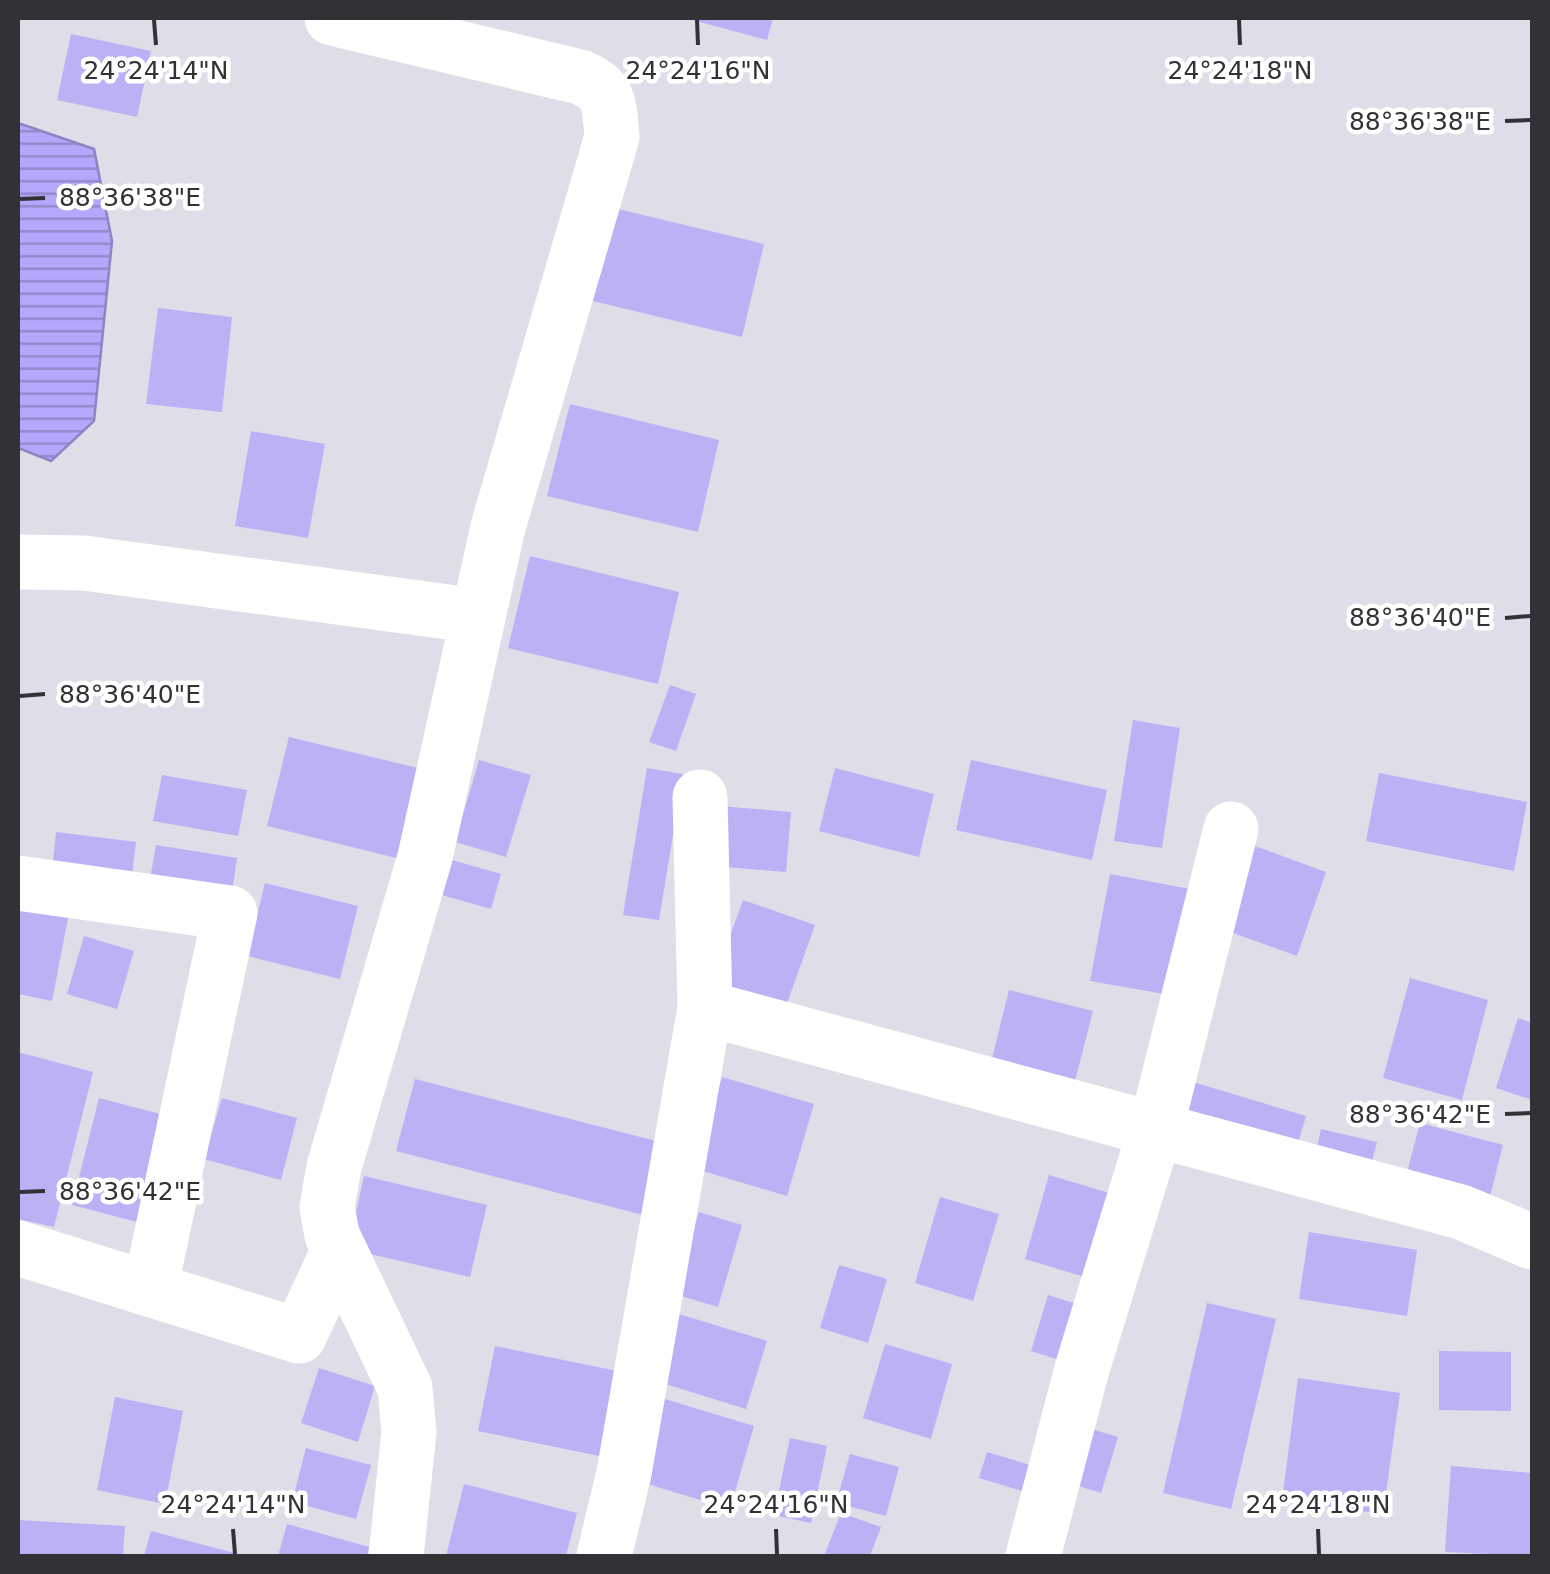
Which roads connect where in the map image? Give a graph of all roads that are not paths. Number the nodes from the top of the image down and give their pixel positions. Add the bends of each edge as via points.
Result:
1 (332, 18) edge
2 (18, 562) edge
3 (478, 616) junction
4 (700, 796) dead end
5 (1232, 830) dead end
6 (18, 883) edge
7 (705, 1008) junction
8 (1156, 1128) junction
9 (1532, 1242) edge
10 (18, 1248) edge
11 (339, 1250) junction
12 (150, 1289) junction
13 (396, 1556) edge
14 (604, 1556) edge
15 (1032, 1556) edge

1 - 3 street via 580,77 598,84 609,103 612,137
2 - 3 street via 84,563
3 - 11 street via 425,858 334,1167 327,1207
4 - 7 street
5 - 8 street
6 - 12 street via 230,913
7 - 8 street
7 - 14 street
8 - 9 street via 1461,1212
8 - 15 street
10 - 12 street
11 - 12 street via 298,1336
11 - 13 street via 405,1388 409,1432

